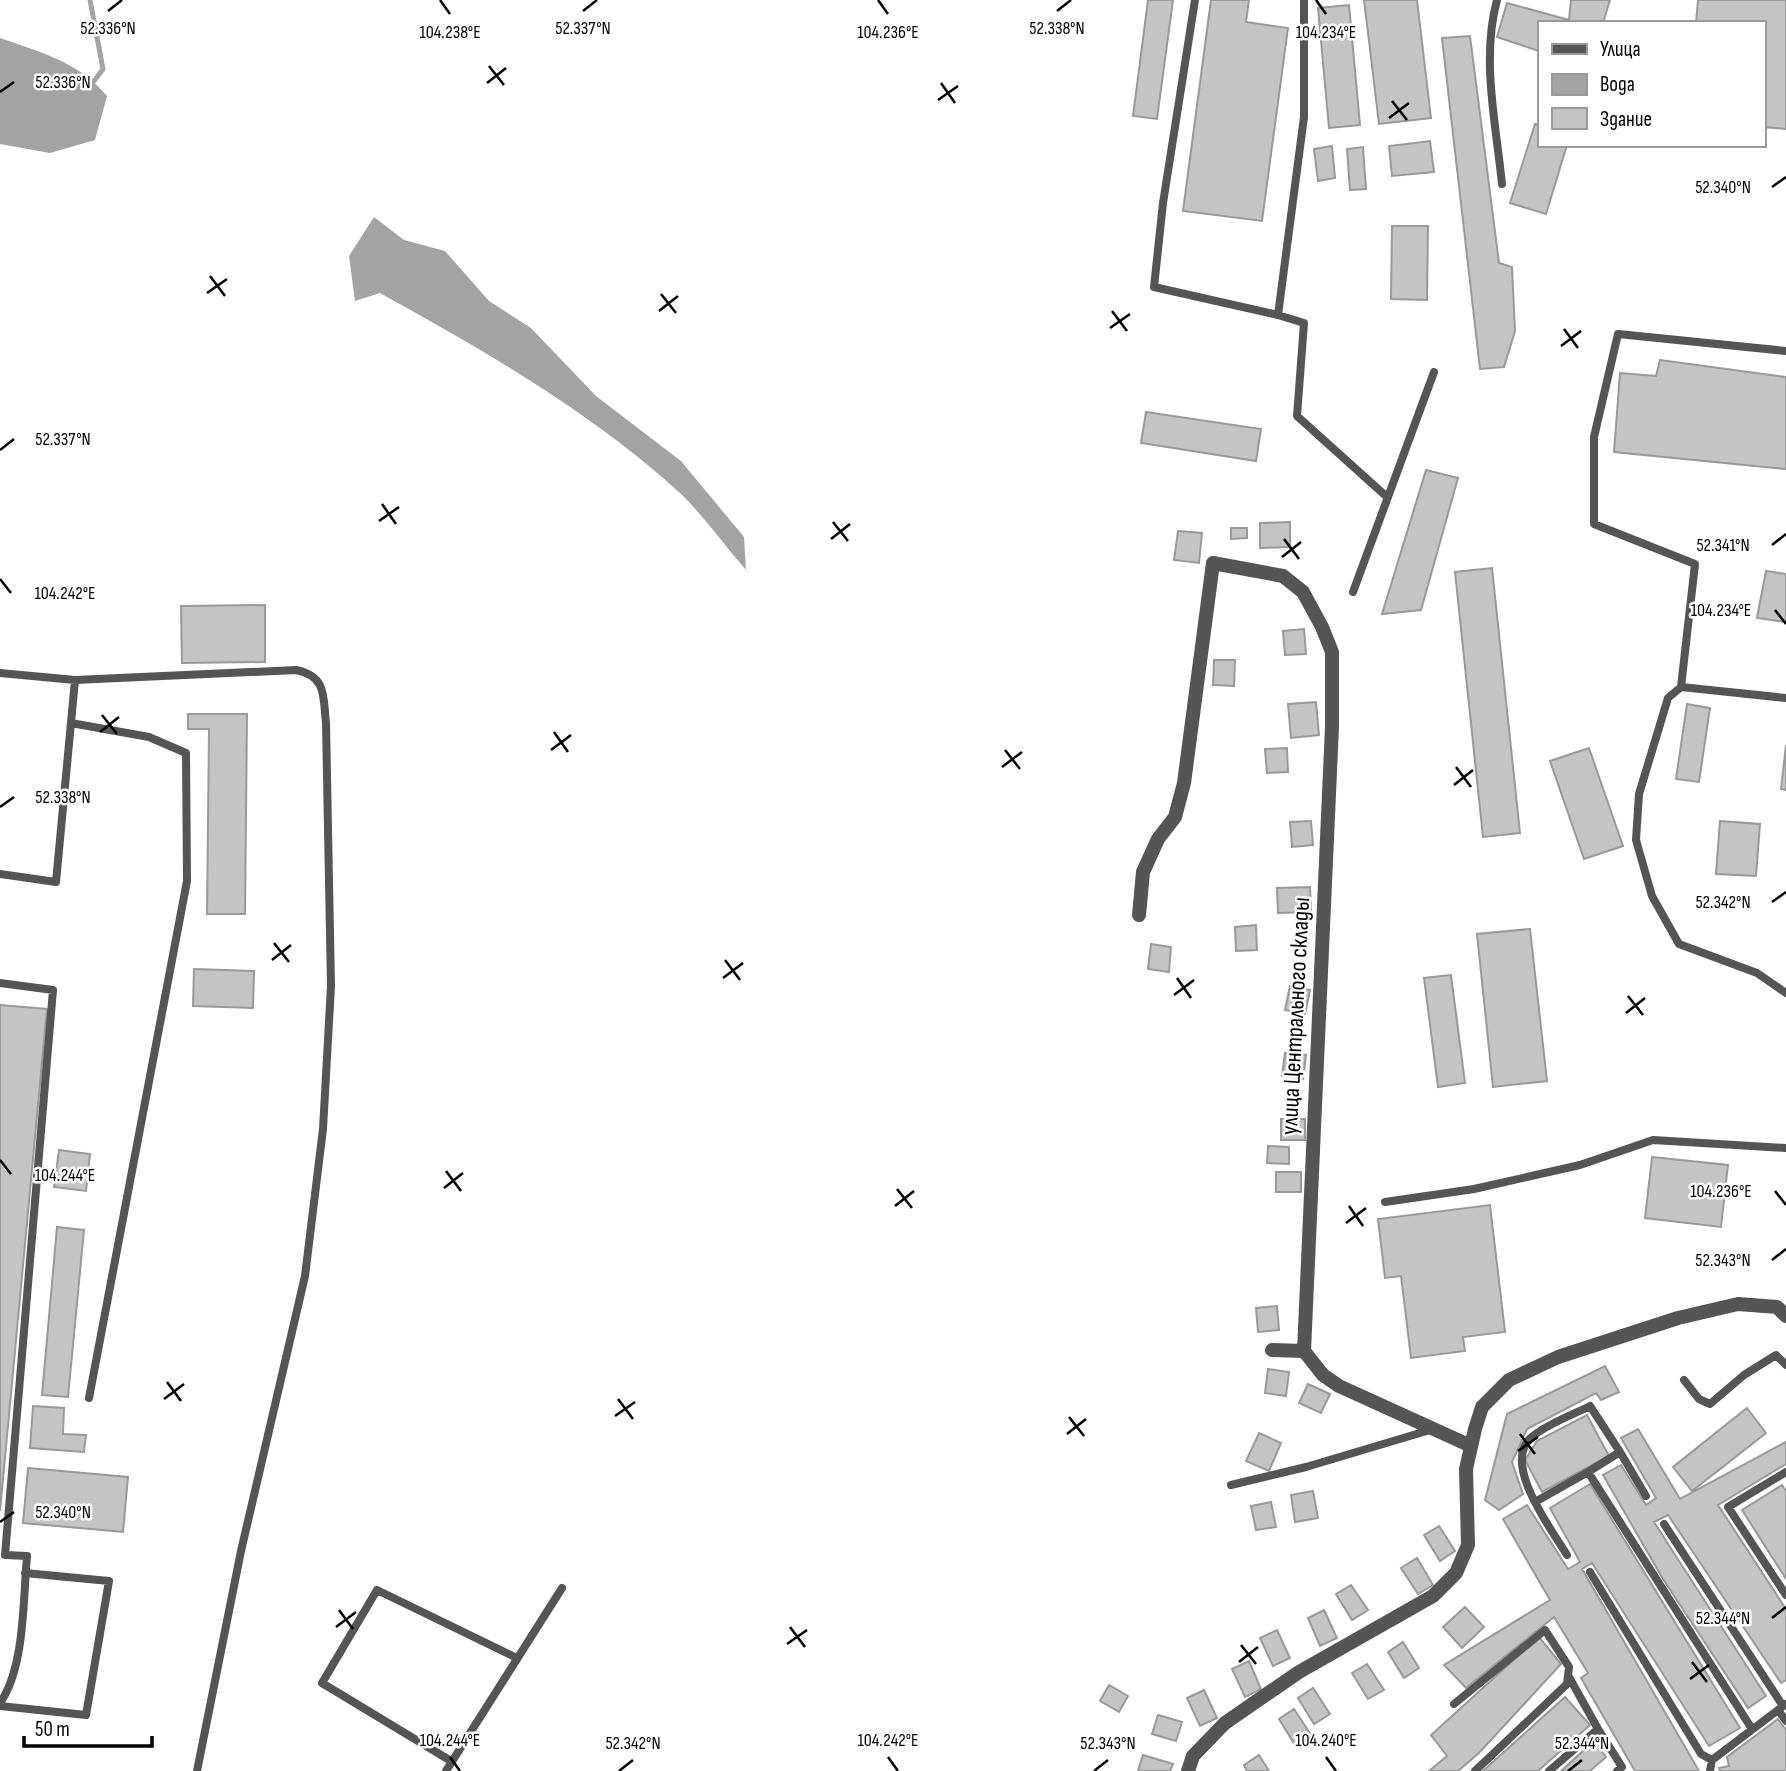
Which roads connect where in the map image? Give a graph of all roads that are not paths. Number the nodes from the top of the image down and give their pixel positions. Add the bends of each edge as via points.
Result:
1 (1195, 0) edge
2 (1304, 0) edge
3 (1497, 0) edge
4 (1502, 184) dead end
5 (1278, 315) junction
6 (1786, 351) edge
7 (1434, 372) dead end
8 (1387, 497) junction
9 (1353, 593) dead end
10 (0, 673) edge
11 (75, 680) junction
12 (1681, 687) junction
13 (1786, 698) edge
14 (71, 723) junction
15 (0, 874) edge
16 (1139, 915) dead end
17 (0, 983) edge
18 (1786, 993) edge
19 (1786, 1148) edge
20 (1385, 1202) dead end
21 (1786, 1316) edge
22 (1272, 1350) dead end
23 (1304, 1351) junction
24 (1786, 1365) edge
25 (1684, 1381) dead end
26 (89, 1398) dead end
27 (1433, 1429) junction
28 (1471, 1446) junction
29 (1620, 1452) junction
30 (1588, 1472) junction
31 (1785, 1476) edge
32 (1231, 1485) dead end
33 (1646, 1496) dead end
34 (1535, 1502) junction
35 (1664, 1524) dead end
36 (1567, 1555) dead end
37 (1590, 1572) dead end
38 (25, 1573) junction
39 (562, 1587) dead end
40 (1786, 1595) edge
41 (517, 1658) junction
42 (1568, 1676) junction
43 (0, 1704) edge
44 (1454, 1704) dead end
45 (1782, 1706) edge
46 (1786, 1721) edge
47 (1598, 1729) junction
48 (1752, 1729) junction
49 (1712, 1760) junction
50 (451, 1761) junction
51 (197, 1771) edge
52 (446, 1771) edge
53 (1188, 1771) edge
54 (1475, 1771) edge
55 (1549, 1771) edge
56 (1617, 1771) edge
57 (1710, 1771) edge

1 - 5 lane via 1154,287
2 - 5 lane via 1304,117
3 - 4 lane via 1491,20 1490,70
5 - 8 lane via 1304,323 1297,416
6 - 12 lane via 1618,334 1594,438 1594,524 1695,564
7 - 8 lane
8 - 9 lane
10 - 11 lane
11 - 14 lane
11 - 51 lane via 296,670 318,679 326,723 331,986 323,1129 305,1276 240,1551
12 - 13 lane
12 - 18 lane via 1668,698 1639,794 1636,840 1652,896 1679,944 1757,973
14 - 15 lane via 56,882
14 - 26 lane via 149,737 186,753 187,881
16 - 23 street, улица Центрального склады via 1143,872 1158,839 1175,817 1184,783 1213,563 1283,576 1303,592 1332,652
17 - 38 lane via 53,990 5,1555 27,1556
19 - 20 lane via 1653,1140 1580,1165 1474,1189
21 - 28 street via 1777,1307 1738,1304 1678,1318 1558,1357 1509,1380 1482,1407
22 - 23 street
23 - 27 street via 1323,1375 1339,1386
24 - 25 lane via 1776,1355 1710,1404 1699,1399
27 - 28 street
27 - 32 lane
28 - 53 street via 1466,1469 1468,1545 1456,1573 1433,1597 1332,1652 1225,1723 1193,1755
29 - 30 lane
29 - 33 lane
29 - 34 lane via 1590,1406 1531,1437 1520,1458
30 - 34 lane
30 - 48 lane
31 - 40 lane via 1728,1507
34 - 36 lane
35 - 45 lane
37 - 49 lane via 1702,1754
38 - 43 lane via 15,1666
38 - 43 lane via 109,1581 86,1715
39 - 41 lane
41 - 50 lane
41 - 50 lane via 377,1590 322,1683
42 - 44 lane via 1569,1667 1545,1630
42 - 47 lane
42 - 54 lane via 1567,1684
45 - 46 lane
45 - 48 lane
47 - 55 lane
47 - 56 lane via 1622,1767
48 - 49 lane
49 - 57 lane
50 - 52 lane

